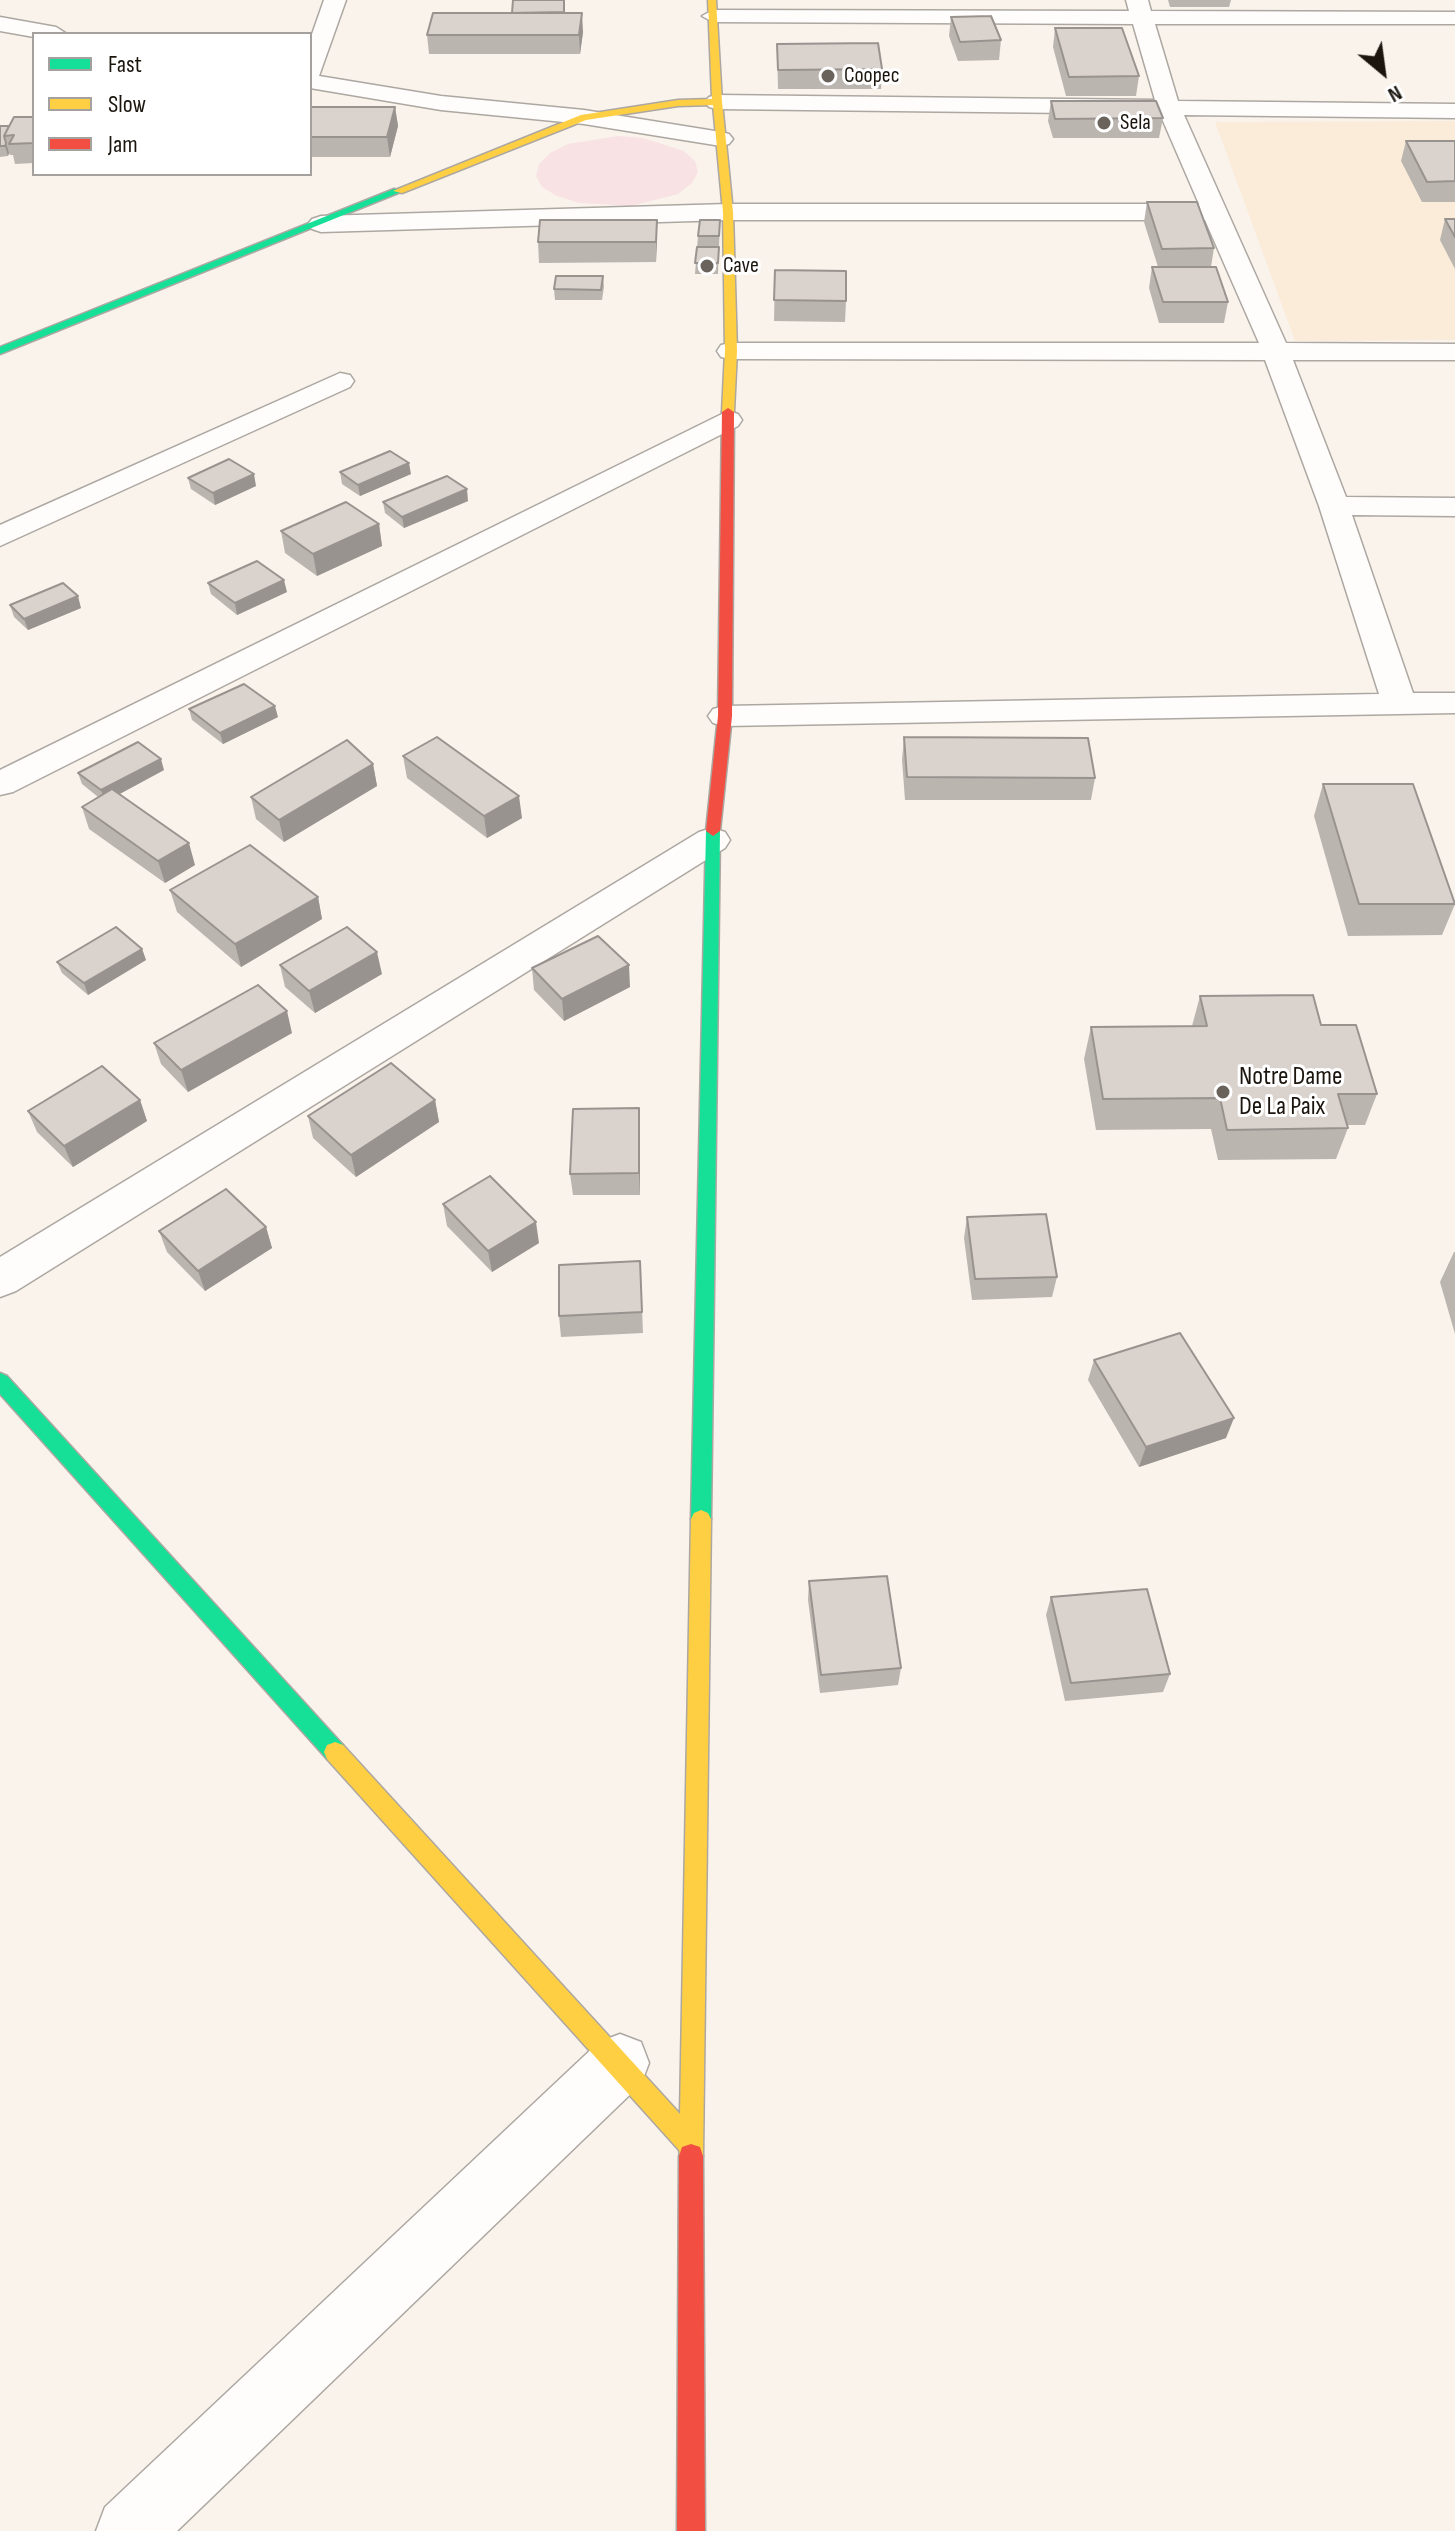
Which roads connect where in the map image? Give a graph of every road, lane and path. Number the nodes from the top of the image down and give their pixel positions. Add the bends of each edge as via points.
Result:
1 (335, 0) edge
2 (712, 8) edge
3 (1138, 8) edge
4 (1455, 18) edge
5 (0, 24) edge
6 (45, 32) edge
7 (312, 66) edge
8 (312, 81) edge
9 (717, 102) junction
10 (1168, 106) junction
11 (1455, 111) edge
12 (584, 117) junction
13 (721, 139) junction
14 (728, 212) junction
15 (1215, 212) junction
16 (321, 224) junction
17 (0, 351) edge
18 (731, 351) junction
19 (1276, 351) junction
20 (1455, 352) edge
21 (340, 381) dead end
22 (728, 420) junction
23 (1334, 506) junction
24 (1455, 507) edge
25 (0, 537) edge
26 (1399, 702) junction
27 (1455, 703) edge
28 (725, 716) junction
29 (0, 784) edge
30 (712, 840) junction
31 (0, 1279) edge
32 (0, 1381) edge
33 (620, 2063) junction
34 (691, 2145) junction
35 (129, 2531) edge
36 (691, 2531) edge

1 - 7 street
2 - 3 street
2 - 9 street
3 - 4 street
3 - 10 street
5 - 6 street
8 - 12 street via 441,103
9 - 10 street
9 - 12 street
9 - 13 street
10 - 11 street
10 - 15 street
12 - 13 street
12 - 16 street
13 - 14 street
14 - 15 street
14 - 16 street
14 - 18 street
15 - 19 street
16 - 17 street
18 - 19 street
18 - 22 street
19 - 20 street
19 - 23 street
21 - 25 street
22 - 28 street
22 - 29 street
23 - 24 street
23 - 26 street
26 - 27 street
26 - 28 street
28 - 30 street
30 - 31 street
30 - 34 street
32 - 33 street
33 - 34 street
33 - 35 street
34 - 36 street

